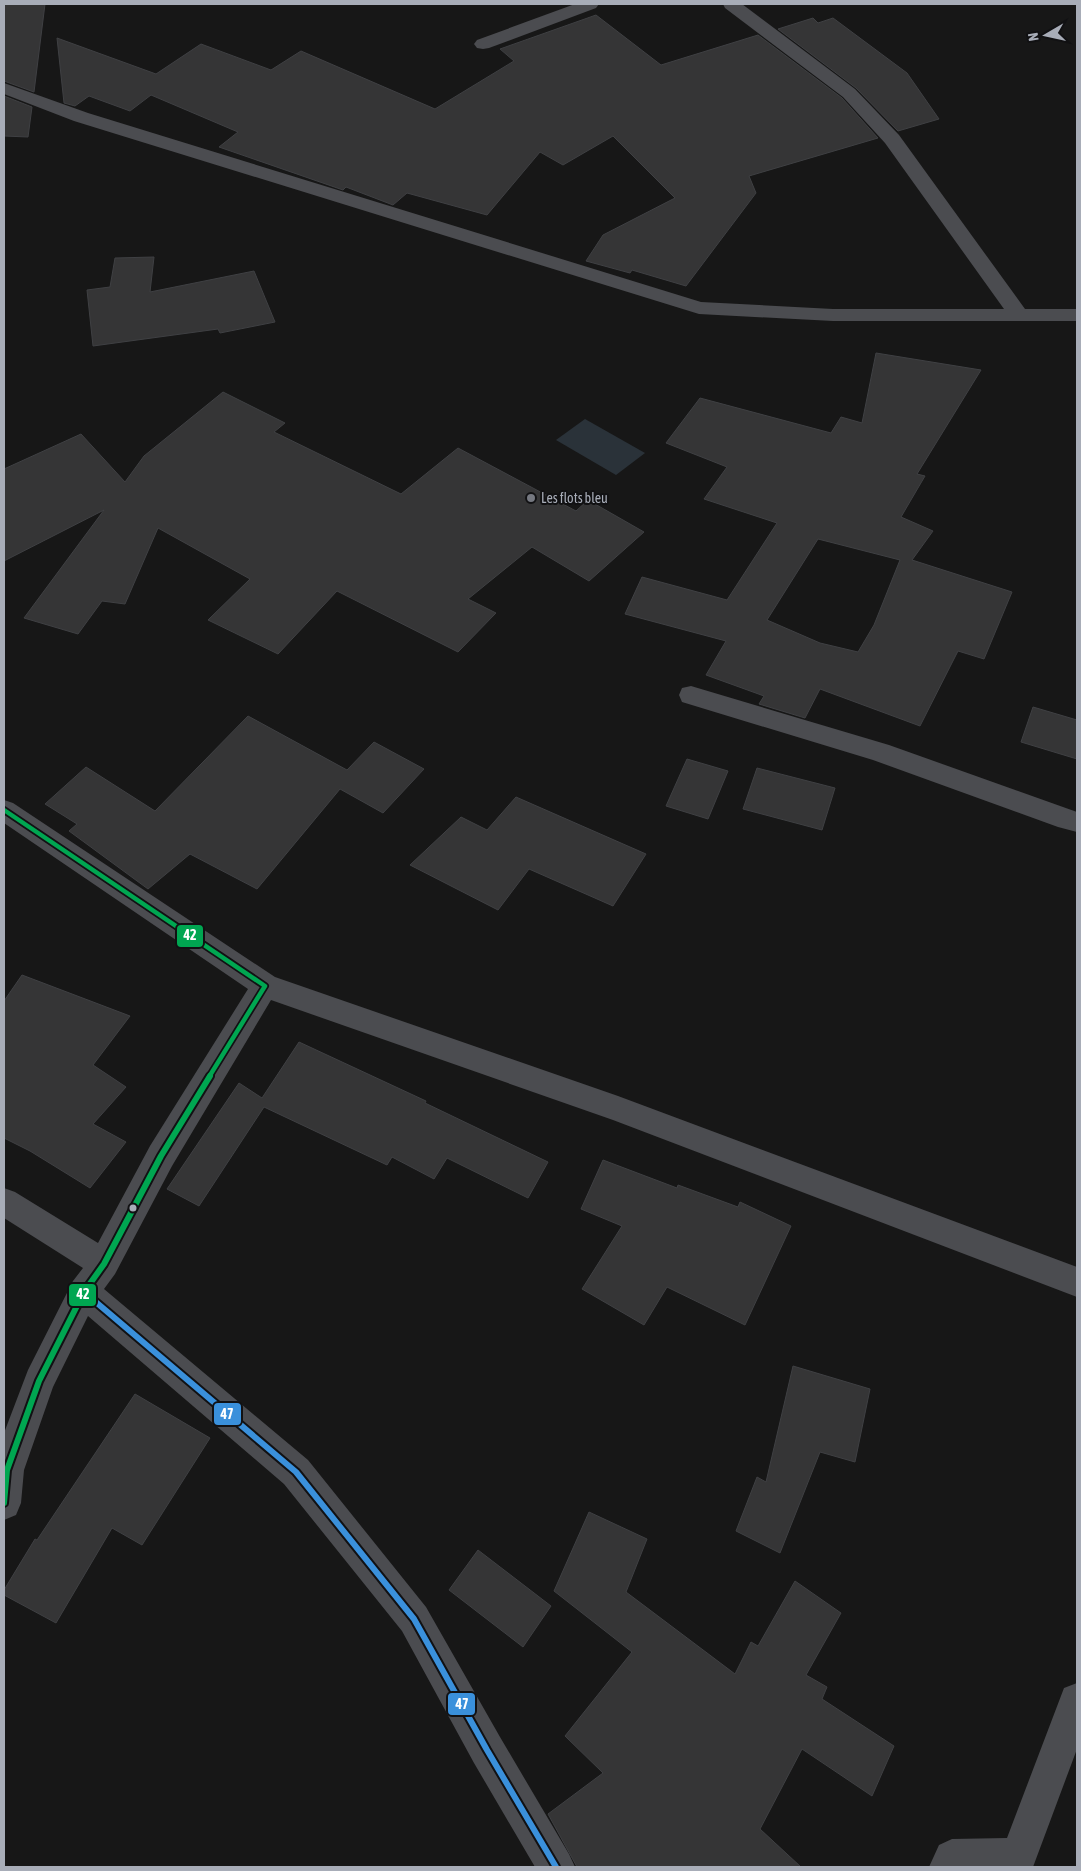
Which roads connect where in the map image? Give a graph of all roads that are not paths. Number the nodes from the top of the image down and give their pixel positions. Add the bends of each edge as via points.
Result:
1 (590, 4) edge
2 (732, 4) edge
3 (483, 44) dead end
4 (4, 88) edge
5 (1077, 314) edge
6 (1019, 315) junction
7 (691, 695) dead end
8 (4, 810) edge
9 (1077, 822) edge
10 (265, 986) junction
11 (4, 1202) edge
12 (104, 1264) junction
13 (1077, 1282) edge
14 (84, 1292) junction
15 (4, 1503) edge
16 (1077, 1701) edge
17 (1028, 1862) edge
18 (556, 1867) edge
19 (948, 1867) edge

1 - 3 street
2 - 6 street via 849,93 892,139
4 - 6 street via 81,117 698,308 832,315
5 - 6 street
7 - 9 street via 880,752
8 - 10 street
10 - 12 street via 161,1156
10 - 13 street via 618,1109
11 - 12 street
12 - 14 street
14 - 15 street via 40,1381 7,1470
14 - 18 street via 296,1472 414,1618
16 - 17 street
17 - 19 street via 988,1856 952,1858

